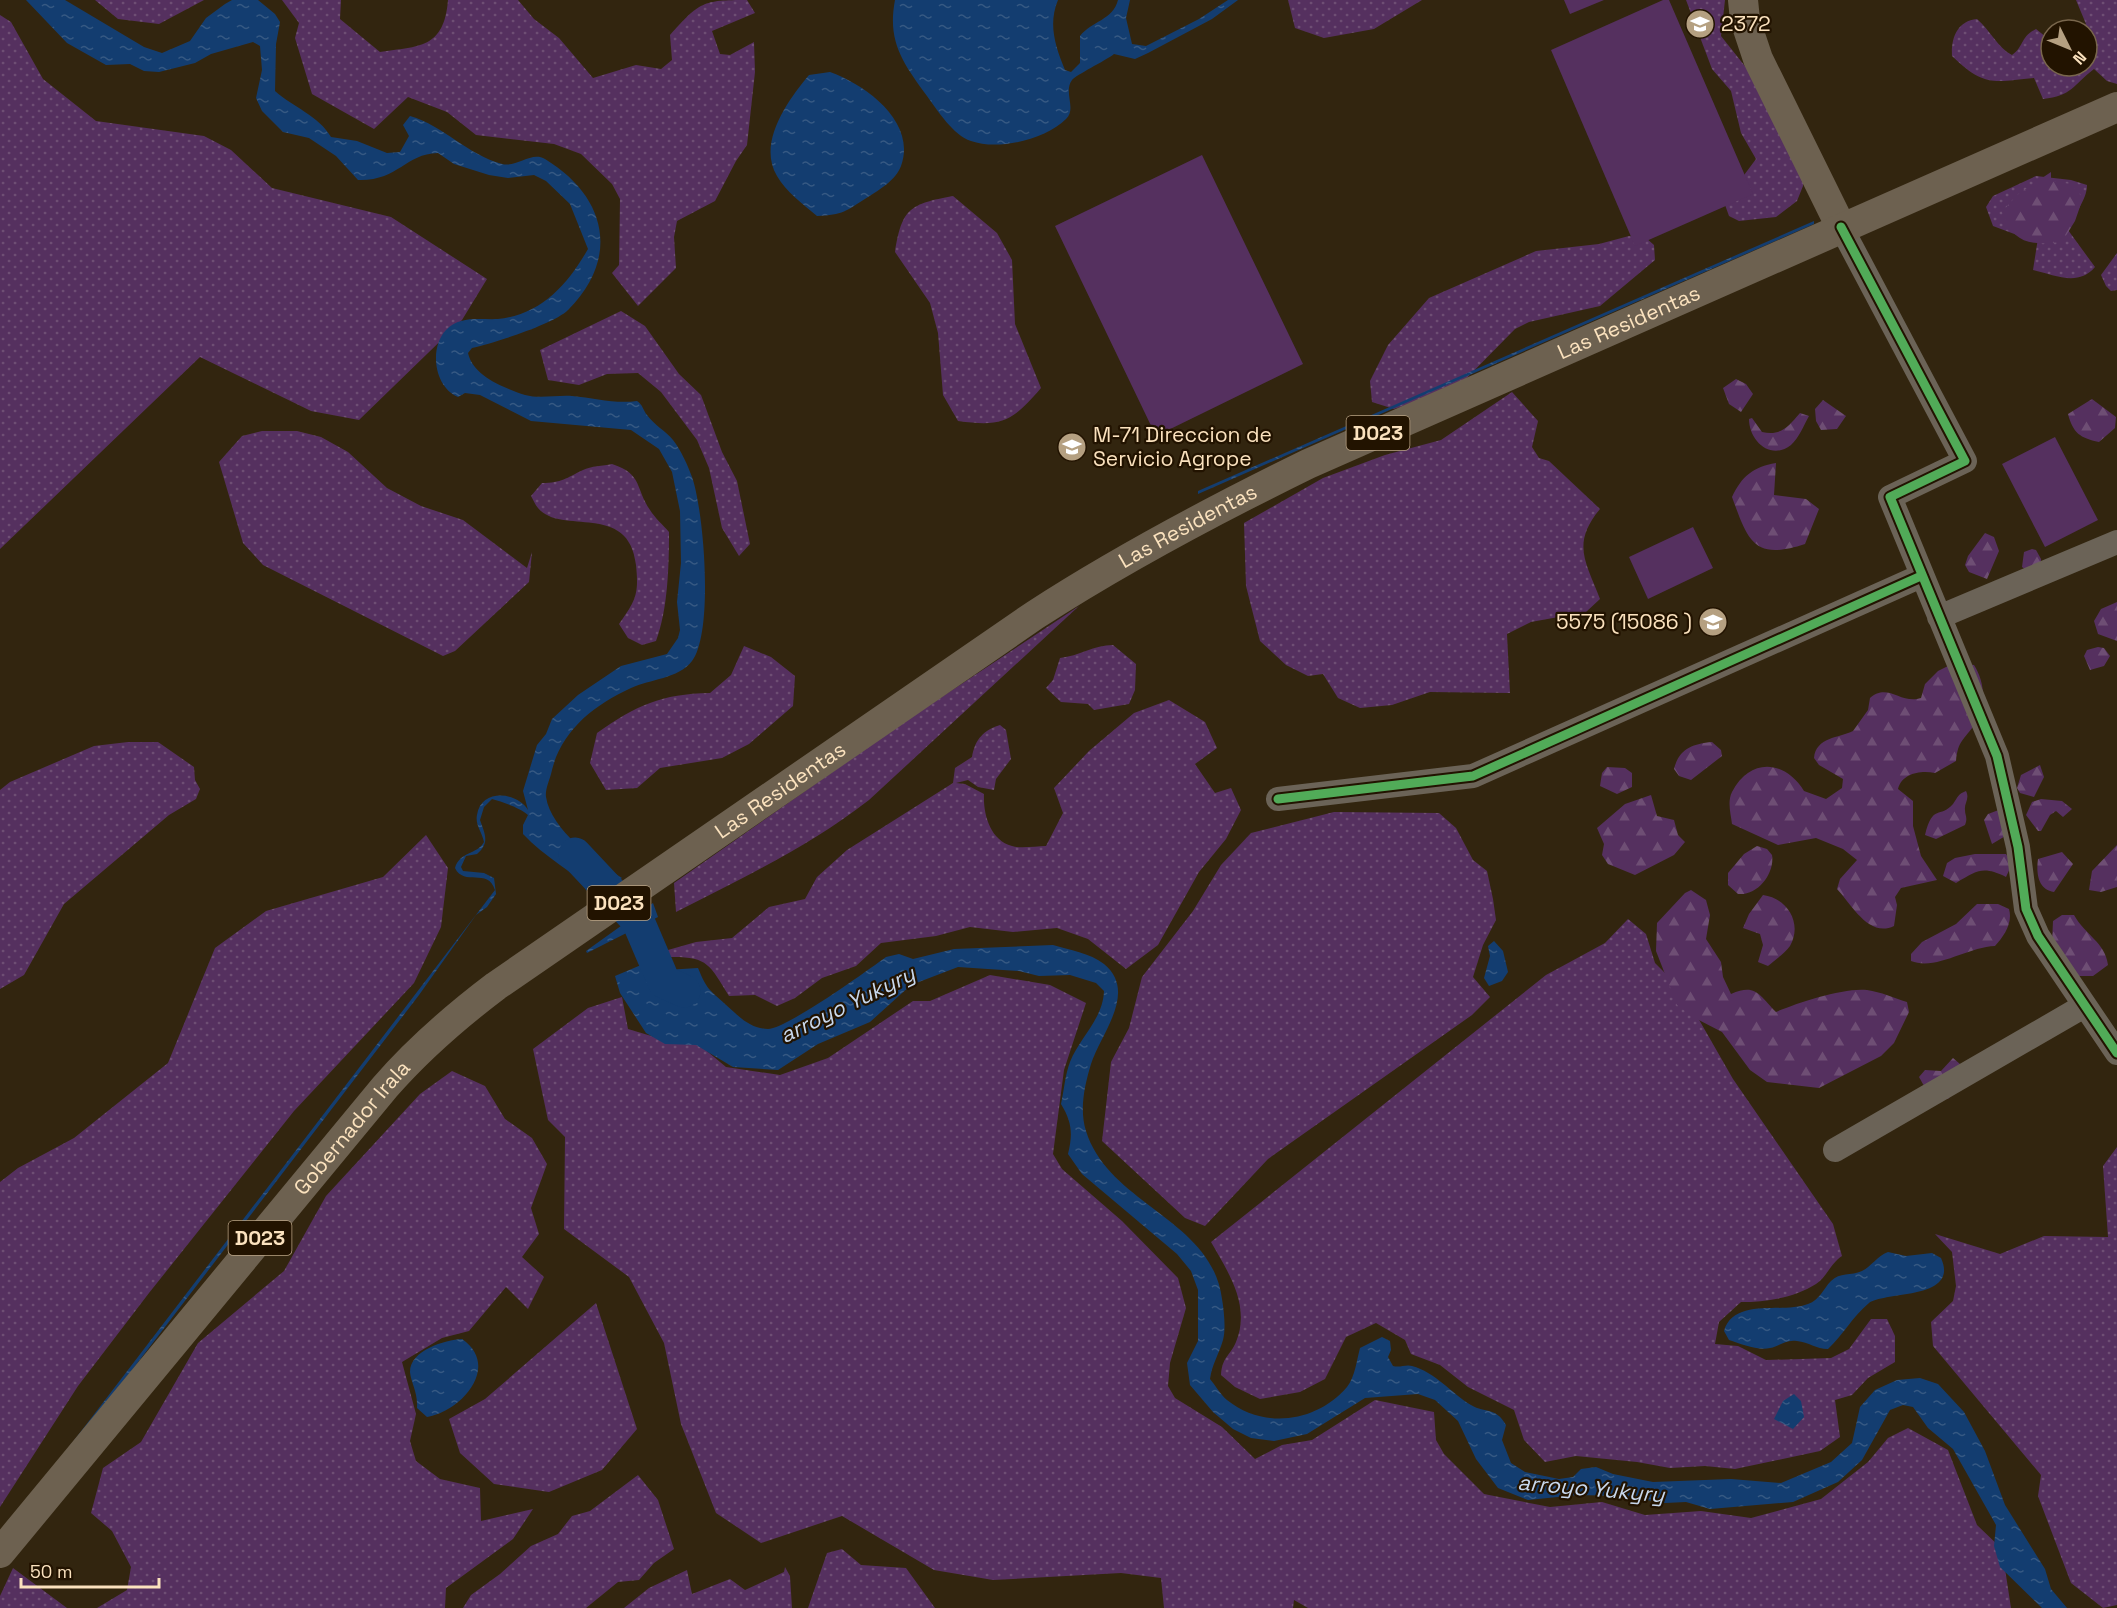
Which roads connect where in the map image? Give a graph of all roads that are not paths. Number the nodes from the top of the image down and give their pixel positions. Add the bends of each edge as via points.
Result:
1 (1743, 0) edge
2 (2117, 107) edge
3 (1841, 227) junction
4 (2117, 542) edge
5 (1921, 576) junction
6 (1939, 617) junction
7 (1278, 799) dead end
8 (548, 952) joint
9 (2084, 1006) junction
10 (2117, 1053) edge
11 (1835, 1149) dead end
12 (0, 1552) edge

1 - 3 main road via 1758,59
2 - 3 main road, Las Residentas / D023
3 - 5 street via 1965,461 1890,497
3 - 8 main road, Las Residentas / D023 via 1308,464 1206,513 1111,566
4 - 6 street
5 - 6 street
5 - 7 street via 1473,776
6 - 9 street via 1997,756 2018,847 2026,909 2038,936
8 - 12 main road, Gobernador Irala / D023 via 445,1025 414,1054
9 - 10 street
9 - 11 street

